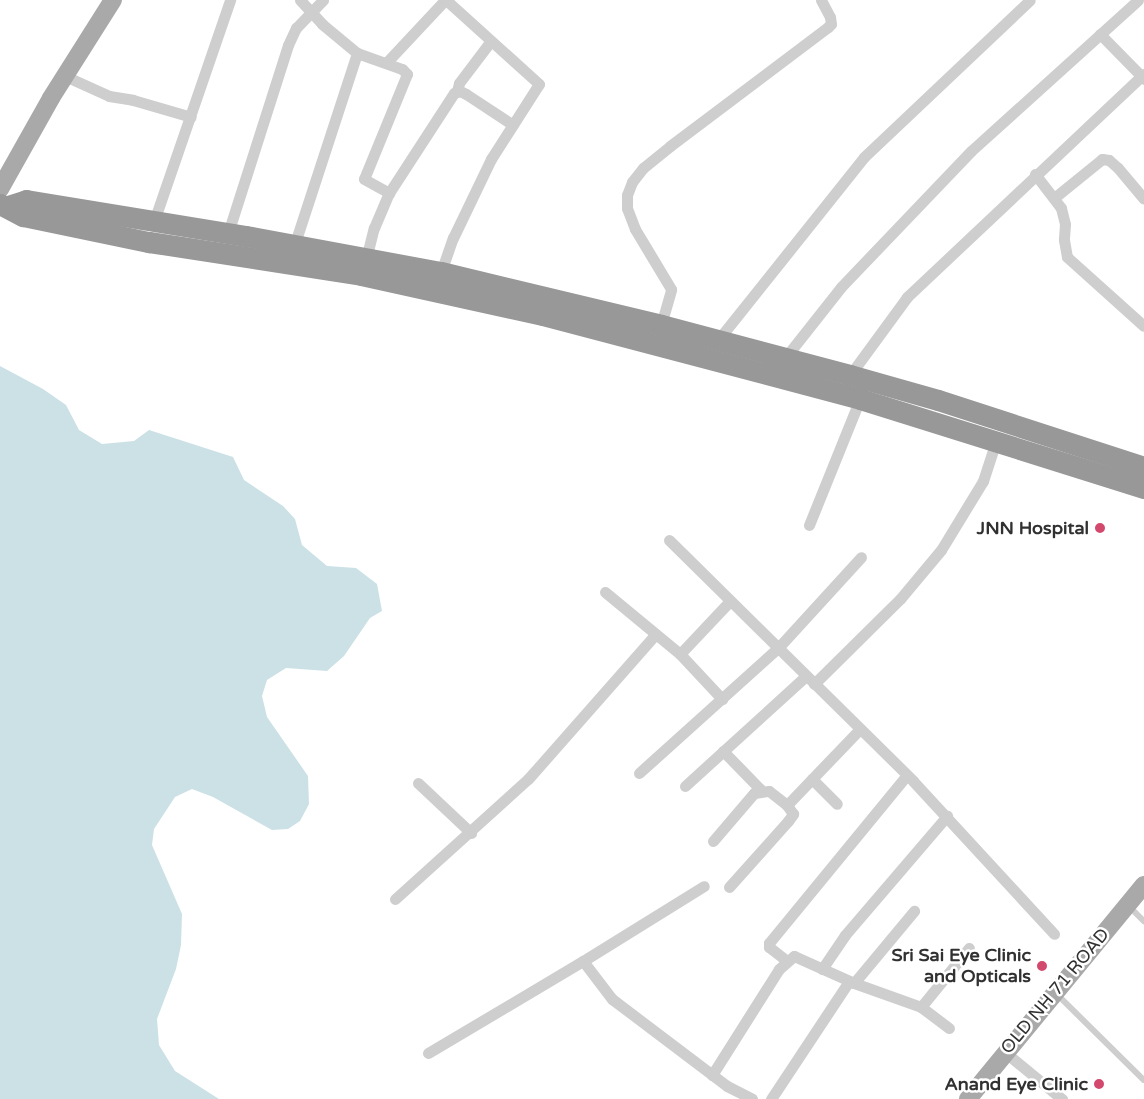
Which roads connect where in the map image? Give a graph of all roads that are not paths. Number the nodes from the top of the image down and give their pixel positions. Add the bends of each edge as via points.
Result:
1 (113, 0) edge
2 (230, 0) edge
3 (300, 0) edge
4 (323, 0) edge
5 (445, 0) edge
6 (820, 0) edge
7 (1030, 0) edge
8 (1138, 0) edge
9 (310, 12) junction
10 (1100, 34) junction
11 (490, 42) junction
12 (357, 53) junction
13 (386, 63) junction
14 (65, 76) junction
15 (1143, 77) edge
16 (457, 91) junction
17 (191, 117) junction
18 (513, 125) junction
19 (1035, 174) junction
20 (389, 192) junction
21 (1054, 198) junction
22 (1144, 199) edge
23 (3, 200) edge
24 (154, 221) junction
25 (228, 233) junction
26 (294, 246) junction
27 (366, 259) junction
28 (441, 272) junction
29 (661, 325) junction
30 (1144, 326) edge
31 (718, 340) junction
32 (785, 358) junction
33 (850, 375) junction
34 (860, 400) junction
35 (1011, 426) junction
36 (1000, 445) junction
37 (1144, 467) edge
38 (1144, 488) edge
39 (809, 525) dead end
40 (669, 540) dead end
41 (861, 557) dead end
42 (605, 592) dead end
43 (730, 601) junction
44 (656, 634) junction
45 (778, 648) junction
46 (680, 654) junction
47 (810, 680) junction
48 (722, 699) junction
49 (860, 729) junction
50 (723, 751) junction
51 (639, 773) dead end
52 (907, 775) junction
53 (812, 780) junction
54 (418, 783) dead end
55 (685, 786) dead end
56 (761, 790) junction
57 (837, 804) dead end
58 (787, 806) junction
59 (947, 816) junction
60 (471, 833) junction
61 (713, 841) dead end
62 (1144, 885) edge
63 (704, 886) dead end
64 (729, 888) dead end
65 (394, 899) dead end
66 (914, 911) dead end
67 (1141, 911) edge
68 (1054, 934) dead end
69 (969, 948) dead end
70 (583, 961) junction
71 (787, 961) junction
72 (822, 969) junction
73 (851, 982) junction
74 (1062, 999) junction
75 (921, 1007) junction
76 (949, 1028) dead end
77 (428, 1053) dead end
78 (1012, 1058) junction
79 (712, 1075) junction
80 (1144, 1080) edge
81 (746, 1098) edge
82 (771, 1099) edge
83 (968, 1099) edge
84 (981, 1099) edge
85 (1062, 1099) edge

1 - 14 main road
2 - 17 street
3 - 9 street
4 - 9 street
5 - 11 street
5 - 13 street
6 - 29 street via 830,17 828,27 670,146 643,168 632,182 627,208 635,229 671,290
7 - 31 street via 864,157
8 - 10 street
9 - 12 street
9 - 25 street via 296,28 288,45
10 - 15 street
10 - 32 street via 972,151 841,287
11 - 16 street via 459,83
11 - 18 street via 539,84
12 - 13 street
12 - 26 street
13 - 20 street via 407,74 364,178
14 - 17 street via 109,96
14 - 23 main road
15 - 19 street
16 - 18 street
16 - 20 street
17 - 24 street
18 - 28 street via 491,159 453,238
19 - 21 street
19 - 33 street via 908,297
20 - 27 street
21 - 22 street via 1102,159 1109,160 1118,168
21 - 30 street via 1065,224 1067,257
23 - 24 highway via 26,200
23 - 34 highway via 23,216 150,242 290,262 443,292 589,327
24 - 25 highway
25 - 26 highway
26 - 27 highway
27 - 28 highway
28 - 29 highway
29 - 31 highway
31 - 32 highway
32 - 33 highway
33 - 35 highway via 938,400
34 - 36 highway
34 - 39 street
35 - 36 highway
35 - 37 highway
36 - 38 highway
36 - 47 street via 983,481 941,550 900,599
40 - 43 street
41 - 45 street
42 - 44 street
43 - 45 street
43 - 46 street
44 - 46 street
44 - 60 street via 528,778
45 - 47 street
45 - 48 street
46 - 48 street
47 - 49 street
47 - 50 street
48 - 51 street
49 - 52 street
49 - 53 street
50 - 55 street
50 - 56 street
52 - 59 street
52 - 71 street via 769,943
53 - 57 street
53 - 58 street
54 - 60 street
56 - 58 street via 776,795
56 - 61 street via 754,793
58 - 64 street via 793,814
59 - 68 street
59 - 72 street via 845,935
60 - 65 street
62 - 83 main road, OLD NH 71 ROAD
63 - 70 street
66 - 73 street
67 - 74 main road, OLD NH 71 ROAD
69 - 75 street
70 - 77 street
70 - 79 street via 612,998
71 - 72 street via 794,956
71 - 79 street
72 - 73 street
73 - 75 street
73 - 82 street
74 - 78 main road, OLD NH 71 ROAD
74 - 80 lane
75 - 76 street
78 - 84 main road, OLD NH 71 ROAD
78 - 85 street
79 - 81 street

